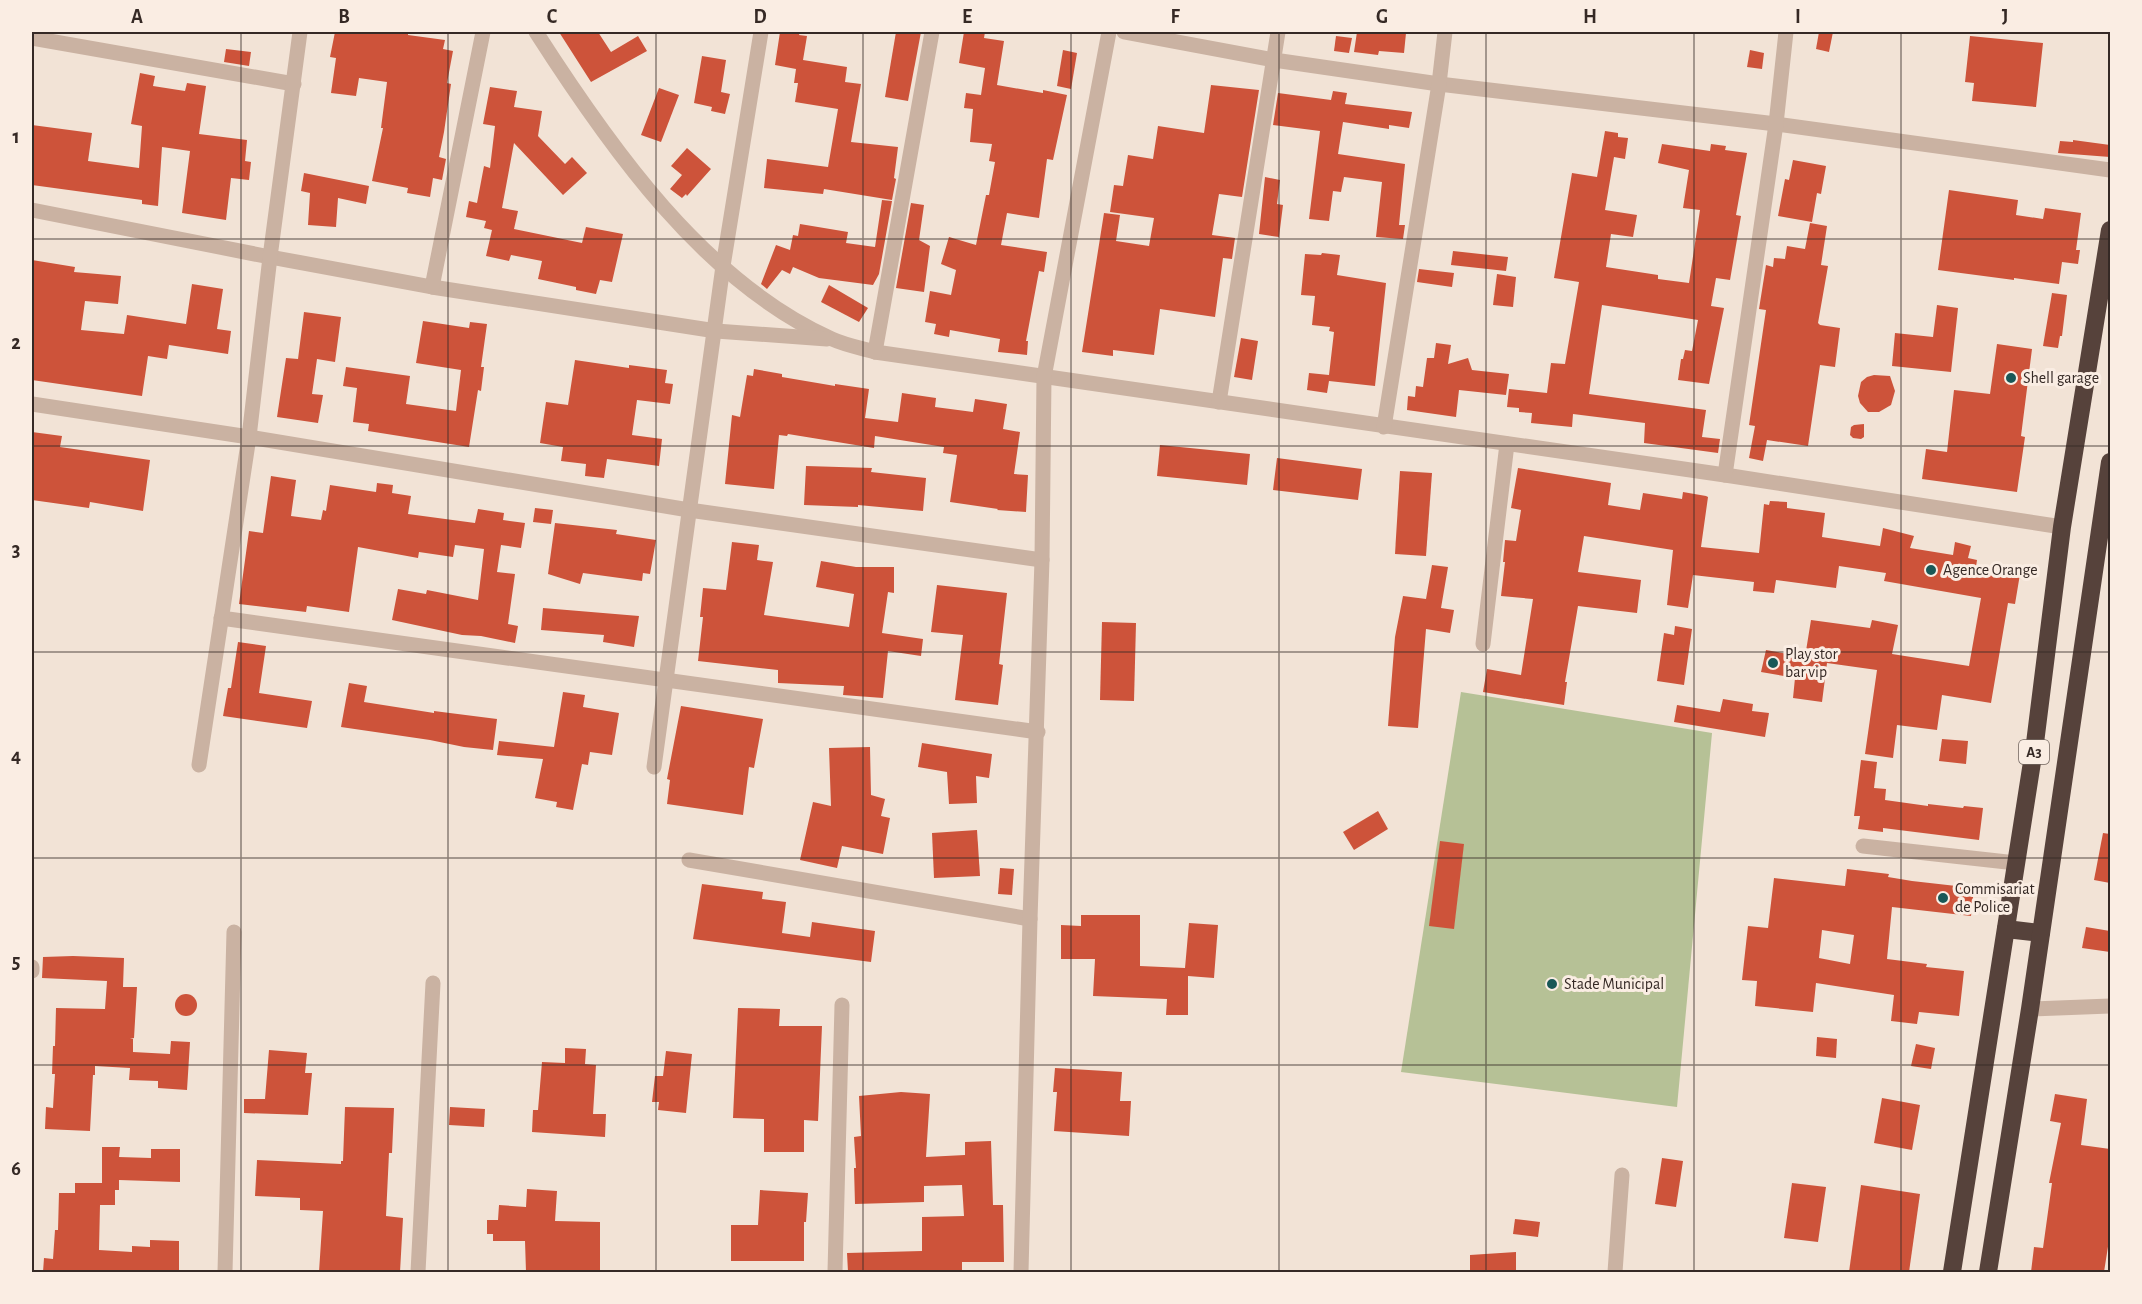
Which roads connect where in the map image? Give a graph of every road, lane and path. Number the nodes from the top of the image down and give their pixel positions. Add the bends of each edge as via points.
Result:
1 (300, 32) edge
2 (483, 32) edge
3 (536, 32) edge
4 (761, 32) edge
5 (932, 32) edge
6 (1109, 32) edge
7 (1125, 32) edge
8 (1278, 32) edge
9 (1445, 32) edge
10 (1786, 32) edge
11 (32, 38) edge
12 (1274, 60) junction
13 (294, 84) junction
14 (1439, 84) junction
15 (1776, 123) junction
16 (2110, 170) edge
17 (32, 210) edge
18 (2110, 230) edge
19 (270, 257) junction
20 (723, 266) junction
21 (432, 287) junction
22 (716, 332) junction
23 (833, 340) junction
24 (876, 352) junction
25 (1044, 377) junction
26 (1219, 402) junction
27 (32, 404) edge
28 (1384, 427) junction
29 (249, 437) junction
30 (1507, 444) junction
31 (2110, 462) edge
32 (1725, 475) junction
33 (689, 510) junction
34 (2062, 527) junction
35 (1042, 560) junction
36 (221, 618) junction
37 (1483, 644) dead end
38 (668, 681) junction
39 (1038, 732) junction
40 (199, 765) dead end
41 (654, 768) dead end
42 (1863, 846) dead end
43 (688, 860) dead end
44 (2016, 862) junction
45 (1029, 919) junction
46 (2006, 929) junction
47 (234, 932) dead end
48 (2041, 933) junction
49 (433, 983) dead end
50 (842, 1005) dead end
51 (2110, 1006) edge
52 (2030, 1009) junction
53 (1622, 1174) dead end
54 (225, 1272) edge
55 (418, 1272) edge
56 (835, 1272) edge
57 (1021, 1272) edge
58 (1615, 1272) edge
59 (1952, 1272) edge
60 (1988, 1272) edge

1 - 13 street
2 - 21 street
3 - 20 street via 614,146 676,222
4 - 20 street
5 - 24 street
6 - 25 street
7 - 12 street
8 - 12 street
9 - 14 street
10 - 15 street
11 - 13 street
12 - 14 street
12 - 26 street
13 - 19 street
14 - 15 street
14 - 28 street
15 - 16 street
15 - 32 street
17 - 19 street
18 - 34 highway, A3
19 - 21 street
19 - 29 street
20 - 22 street
20 - 23 street via 788,315
21 - 22 street
22 - 23 street
22 - 33 street
23 - 24 street
24 - 25 street
25 - 26 street
25 - 35 street
26 - 28 street
27 - 29 street
28 - 30 street
29 - 33 street
29 - 36 street
30 - 32 street
30 - 37 street
31 - 48 highway, A3
32 - 34 street
33 - 35 street
33 - 38 street
34 - 44 highway, A3
35 - 39 street
36 - 38 street
36 - 40 street
38 - 39 street
38 - 41 street
39 - 45 street
42 - 44 street
43 - 45 street
44 - 46 highway, A3
45 - 57 street
46 - 48 highway
46 - 59 highway, A3
47 - 54 street
48 - 52 highway, A3
49 - 55 street
50 - 56 street
51 - 52 street
52 - 60 highway, A3
53 - 58 street

